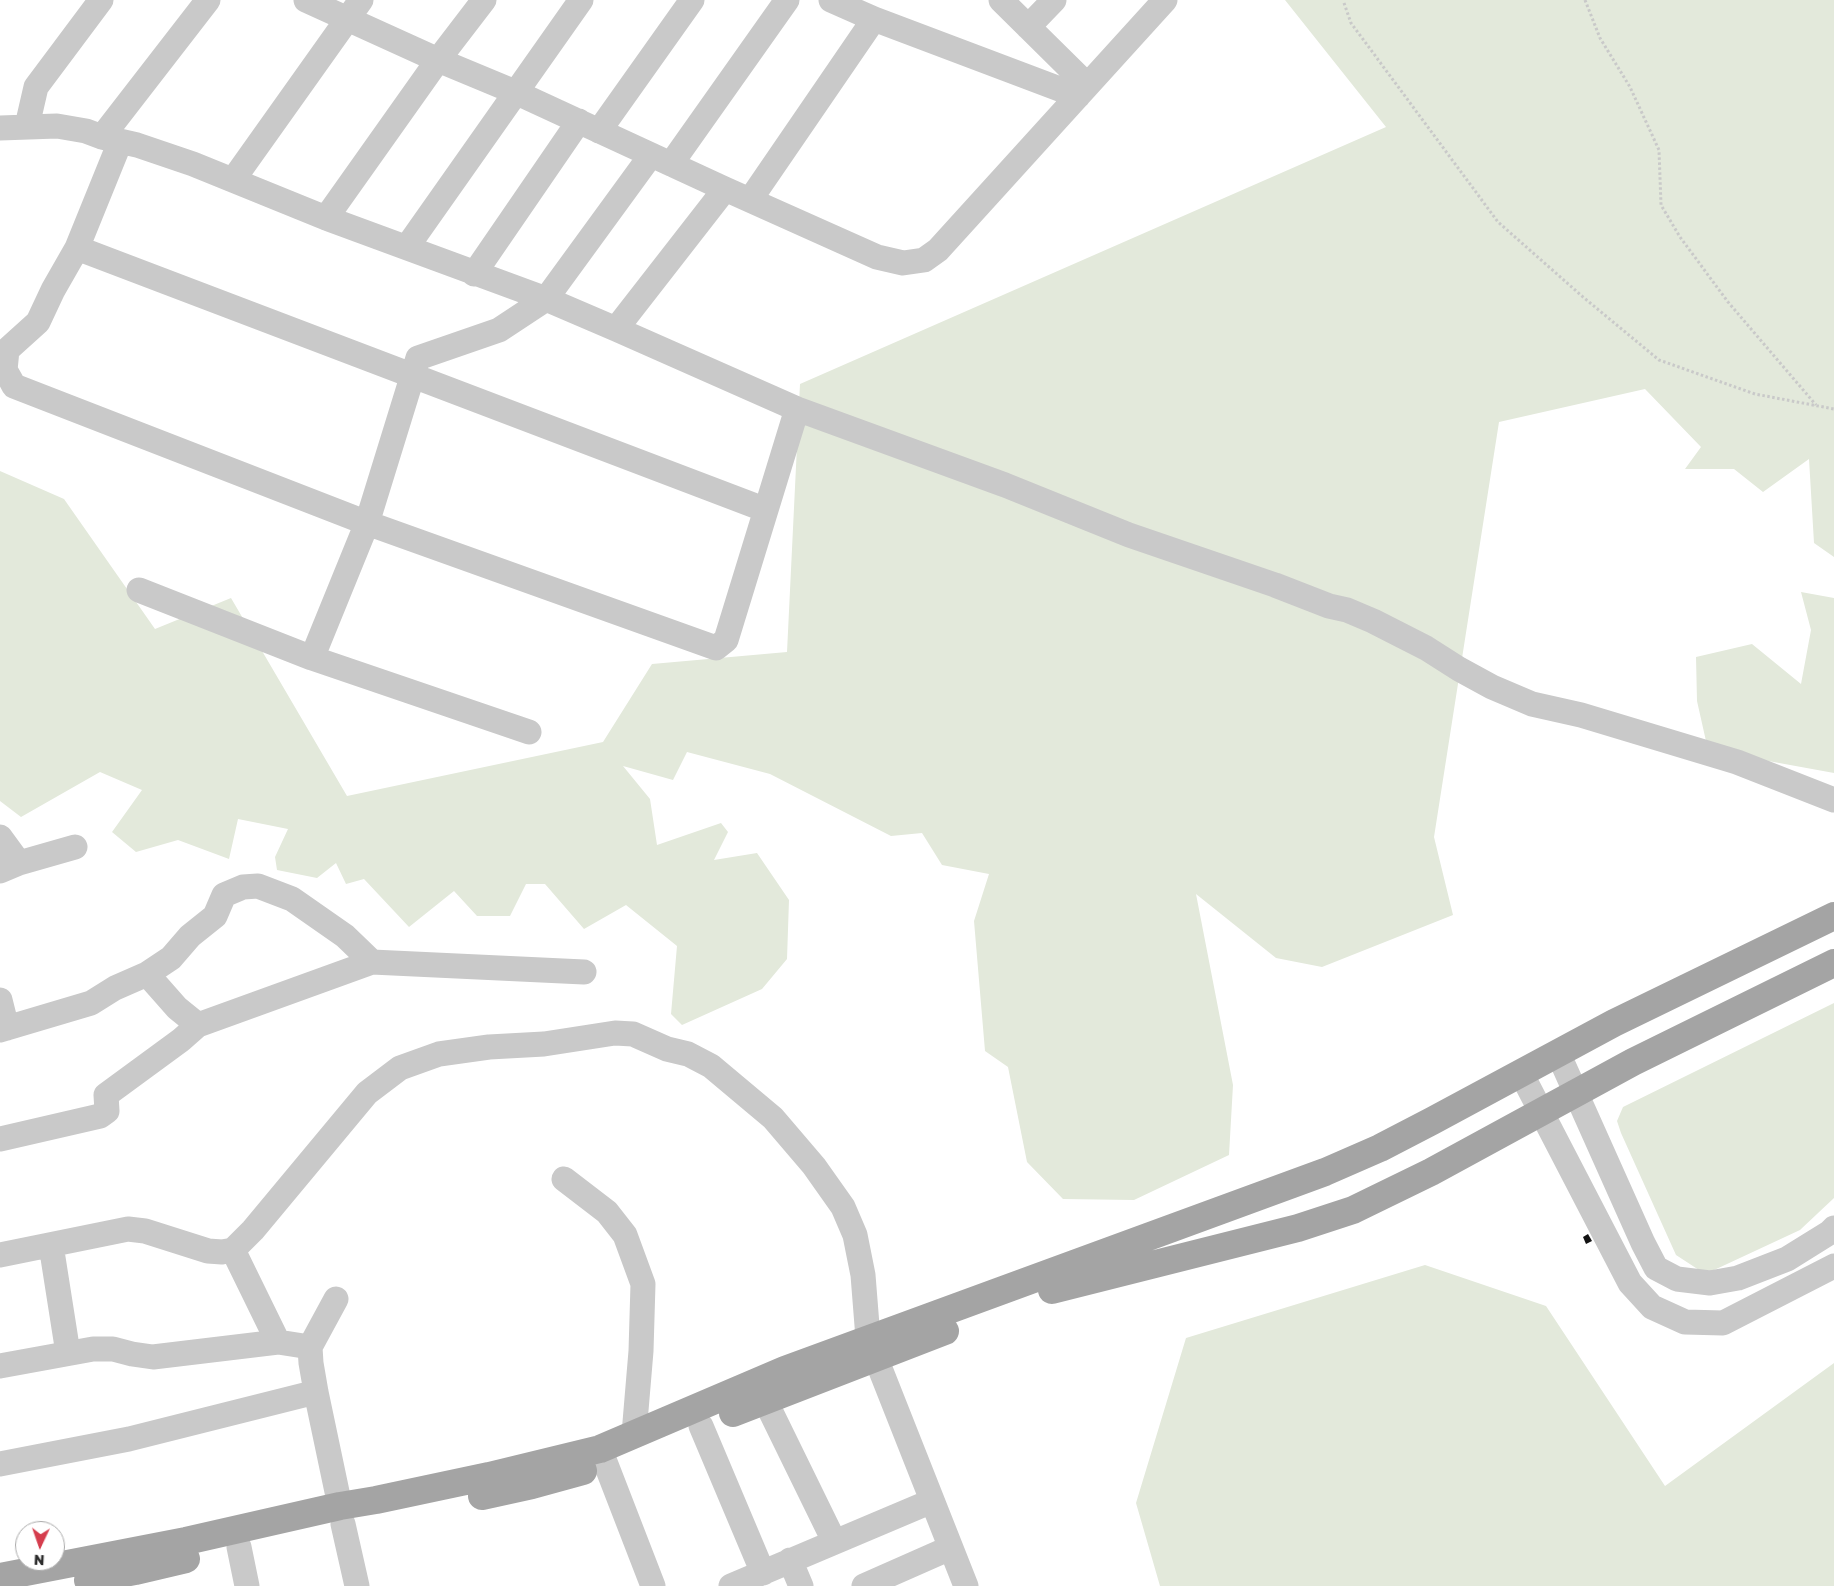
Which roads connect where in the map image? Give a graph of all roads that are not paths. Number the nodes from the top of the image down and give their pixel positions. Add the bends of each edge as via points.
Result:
1 (101, 0) edge
2 (208, 0) edge
3 (306, 0) edge
4 (484, 0) edge
5 (580, 0) edge
6 (692, 0) edge
7 (787, 0) edge
8 (832, 0) edge
9 (1001, 0) edge
10 (1054, 0) edge
11 (1165, 0) edge
12 (355, 9) edge
13 (874, 19) junction
14 (1028, 27) junction
15 (438, 60) junction
16 (1083, 91) junction
17 (515, 92) junction
18 (27, 126) junction
19 (589, 126) junction
20 (0, 128) edge
21 (111, 140) junction
22 (661, 160) junction
23 (233, 180) junction
24 (725, 189) junction
25 (750, 200) junction
26 (326, 218) junction
27 (407, 247) junction
28 (77, 248) junction
29 (474, 274) junction
30 (546, 300) junction
31 (616, 329) junction
32 (412, 377) junction
33 (797, 409) junction
34 (766, 510) junction
35 (367, 523) junction
36 (139, 590) dead end
37 (312, 658) junction
38 (530, 732) dead end
39 (1834, 800) edge
40 (0, 837) edge
41 (75, 847) dead end
42 (10, 867) edge
43 (1834, 916) edge
44 (372, 962) junction
45 (1834, 963) edge
46 (584, 972) dead end
47 (147, 974) junction
48 (0, 1000) edge
49 (198, 1025) junction
50 (4, 1029) edge
51 (1558, 1053) junction
52 (1521, 1073) junction
53 (1576, 1092) junction
54 (1542, 1111) junction
55 (0, 1138) edge
56 (564, 1179) dead end
57 (1834, 1228) edge
58 (51, 1245) junction
59 (233, 1250) junction
60 (0, 1255) edge
61 (1834, 1266) edge
62 (1056, 1280) junction
63 (336, 1299) dead end
64 (278, 1342) junction
65 (310, 1347) junction
66 (872, 1348) junction
67 (68, 1353) junction
68 (0, 1366) edge
69 (316, 1392) junction
70 (765, 1400) junction
71 (701, 1426) junction
72 (634, 1434) junction
73 (602, 1457) junction
74 (0, 1464) edge
75 (932, 1501) junction
76 (341, 1515) junction
77 (834, 1542) junction
78 (239, 1547) junction
79 (950, 1548) junction
80 (790, 1560) junction
81 (136, 1570) edge
82 (763, 1573) junction
83 (0, 1577) edge
84 (52, 1586) edge
85 (247, 1586) edge
86 (357, 1586) edge
87 (653, 1586) edge
88 (731, 1586) edge
89 (801, 1586) edge
90 (864, 1586) edge
91 (966, 1586) edge

1 - 18 street via 36,87
2 - 21 street
3 - 12 street
4 - 15 street
5 - 17 street
6 - 19 street
7 - 22 street
8 - 13 street
9 - 14 street
10 - 14 street
11 - 16 street
12 - 15 street
12 - 23 street
13 - 16 street
13 - 25 street
14 - 16 street
15 - 17 street
15 - 26 street
16 - 25 street via 938,250 924,260 903,263 877,257
17 - 19 street
17 - 27 street
18 - 20 street
18 - 21 street via 57,126
19 - 22 street
19 - 29 street
21 - 23 street via 137,145
21 - 28 street
22 - 24 street
22 - 30 street
23 - 26 street
24 - 25 street
24 - 31 street
26 - 27 street
27 - 29 street
28 - 32 street
28 - 35 street via 38,322 7,350 5,370 14,386
29 - 30 street
30 - 31 street
30 - 32 street via 499,330 418,358
31 - 33 street
32 - 34 street
32 - 35 street
33 - 34 street
33 - 39 street via 1005,485 1129,535 1347,610 1426,648 1492,687 1532,704 1581,715 1737,762
34 - 35 street via 726,640 716,648
35 - 37 street
36 - 37 street
37 - 38 street
40 - 42 street
41 - 42 street
43 - 51 main road
44 - 46 street
44 - 47 street via 345,936 292,898 258,886 243,886 224,895 215,916 190,936 171,958
44 - 49 street
45 - 53 main road
47 - 49 street via 177,1008
47 - 50 street via 115,988 92,1003
48 - 50 street
49 - 55 street via 106,1095 107,1111 100,1116
51 - 52 main road
51 - 53 street
52 - 54 street
52 - 62 main road via 1389,1144
53 - 54 main road
53 - 57 street via 1656,1268 1677,1279 1710,1283 1738,1278 1787,1259
54 - 61 street via 1630,1283 1652,1307 1685,1322 1723,1323
54 - 62 main road via 1431,1172 1353,1210 1298,1228
56 - 72 street via 607,1212 624,1235 643,1284
58 - 59 street via 128,1229 146,1231 208,1250
58 - 60 street
58 - 67 street
59 - 64 street
59 - 66 street via 367,1093 400,1068 439,1054 544,1044 615,1033 633,1034 711,1066 773,1118 814,1166 843,1207 856,1235
62 - 66 main road
63 - 65 street
64 - 65 street
64 - 67 street via 153,1357 113,1348
65 - 69 street
66 - 70 main road
66 - 72 main road via 785,1370
66 - 75 street
67 - 68 street
69 - 74 street via 129,1439
69 - 76 street
70 - 71 main road
70 - 77 street
71 - 73 main road
71 - 82 street
72 - 73 main road
73 - 76 main road via 532,1485
73 - 87 street
75 - 77 street
75 - 79 street
76 - 78 main road
76 - 81 main road
76 - 86 street
77 - 80 street
78 - 81 main road
78 - 85 street
79 - 90 street
79 - 91 street
80 - 82 street
80 - 89 street
81 - 83 main road
81 - 84 main road
82 - 88 street

